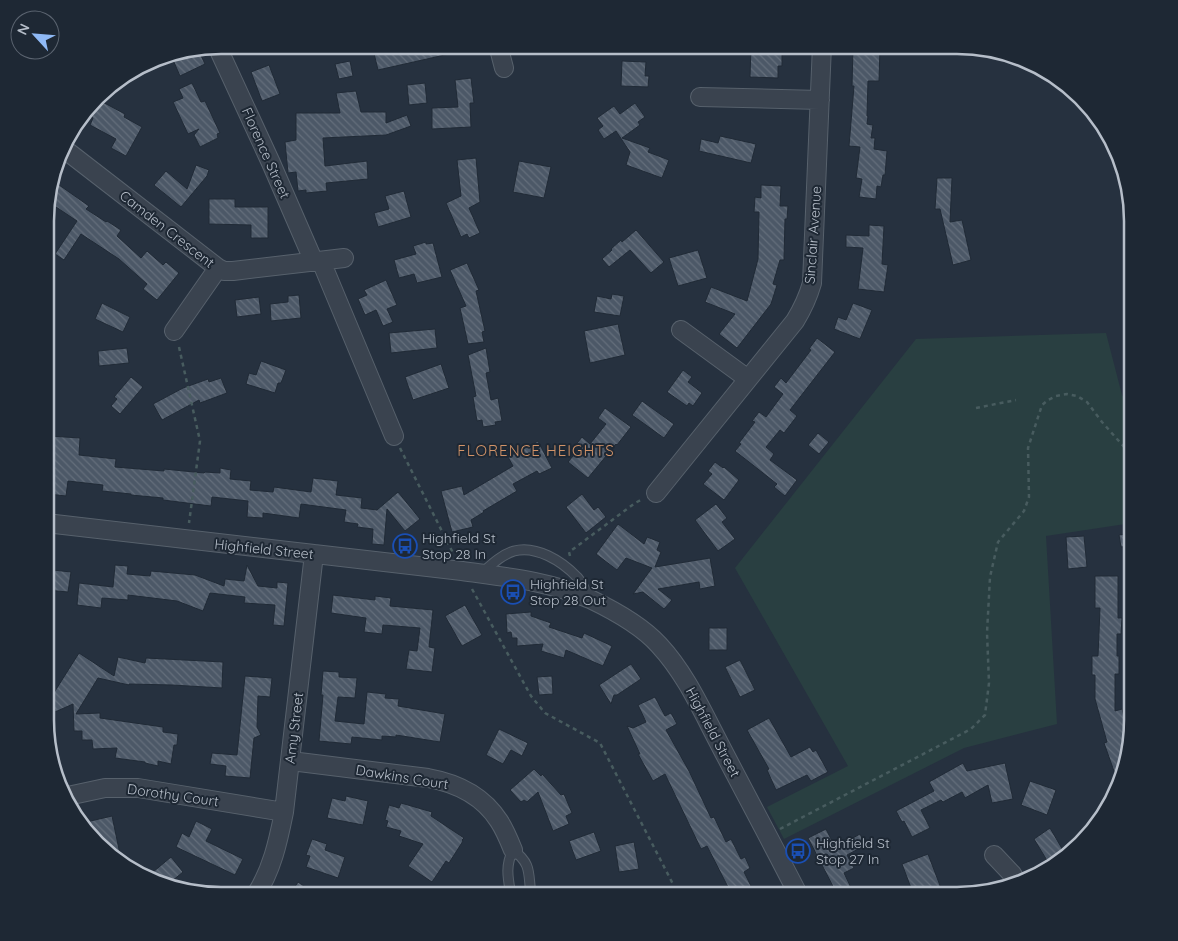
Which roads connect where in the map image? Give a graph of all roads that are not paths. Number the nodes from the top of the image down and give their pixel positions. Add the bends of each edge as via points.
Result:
1 (221, 54) edge
2 (500, 54) edge
3 (822, 54) edge
4 (504, 68) dead end
5 (700, 97) dead end
6 (820, 100) junction
7 (68, 152) edge
8 (344, 258) dead end
9 (318, 262) junction
10 (218, 268) junction
11 (681, 330) dead end
12 (174, 331) road end
13 (748, 379) junction
14 (394, 436) road end
15 (656, 493) road end
16 (54, 524) edge
17 (314, 554) junction
18 (481, 574) junction
19 (590, 599) junction
20 (291, 761) junction
21 (72, 795) edge
22 (284, 812) junction
23 (512, 850) junction
24 (994, 855) dead end
25 (1014, 877) edge
26 (260, 887) edge
27 (509, 887) edge
28 (531, 887) edge
29 (794, 887) edge

1 - 9 street, Florence Street
2 - 4 street
3 - 6 street, Sinclair Avenue
5 - 6 street
6 - 13 street, Sinclair Avenue via 812,283 795,321
7 - 10 street, Camden Crescent
8 - 9 street, Camden Crescent
9 - 10 street, Camden Crescent via 233,271
9 - 14 street, Florence Street
10 - 12 street
11 - 13 street
13 - 15 street, Sinclair Avenue
16 - 17 street, Highfield Street
17 - 18 street, Highfield Street
17 - 20 street, Amy Street
18 - 19 street, Highfield Street via 548,584
18 - 19 lane via 513,551 534,551 565,566 578,578
19 - 29 street, Highfield Street via 646,633 670,657 694,696
20 - 22 street, Amy Street
20 - 23 street, Dawkins Court via 428,778 456,785 491,810
21 - 22 street, Dorothy Court via 105,788 138,788
22 - 26 street, Amy Street via 272,864
23 - 27 lane via 507,867
23 - 28 lane, Dawkins Court via 527,864
24 - 25 street

